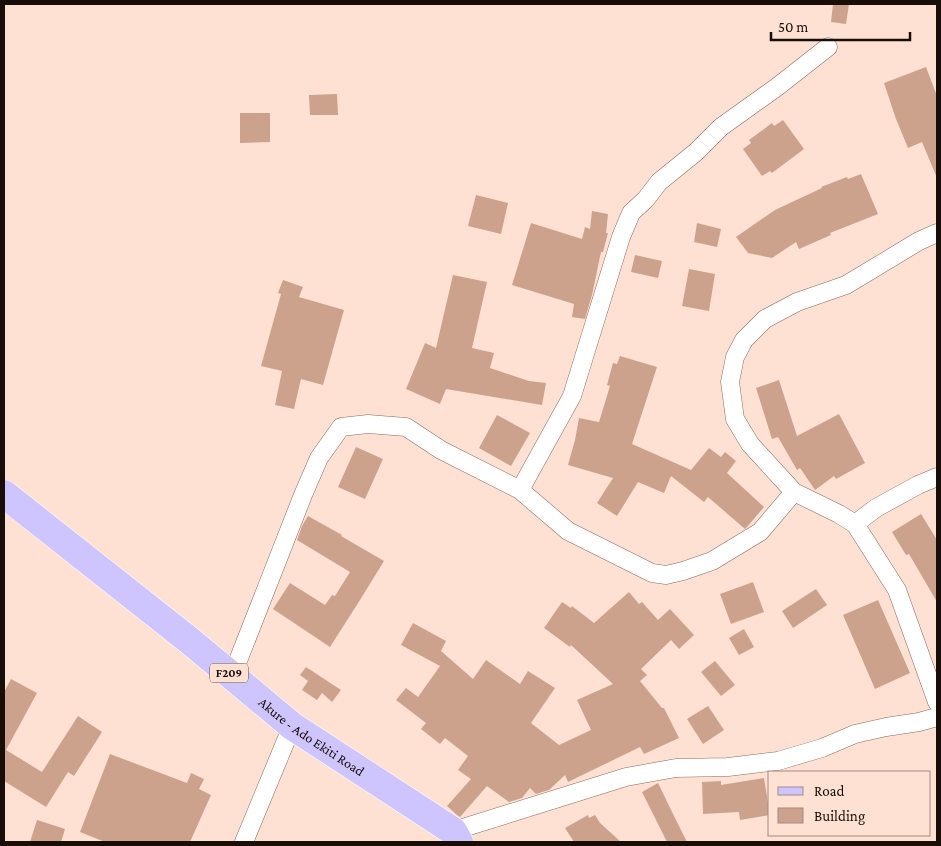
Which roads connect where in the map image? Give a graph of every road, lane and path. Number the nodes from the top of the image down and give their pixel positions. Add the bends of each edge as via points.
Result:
1 (828, 47) dead end
2 (937, 233) edge
3 (937, 477) edge
4 (520, 490) junction
5 (794, 492) junction
6 (4, 494) edge
7 (855, 524) junction
8 (232, 676) junction
9 (937, 702) edge
10 (937, 717) edge
11 (292, 726) junction
12 (456, 837) edge
13 (244, 842) edge

1 - 4 street via 722,127 659,182 631,213 572,396
2 - 5 street via 846,285 797,302 765,319 744,340 735,356 730,382 735,419 750,444
3 - 7 street via 876,508
4 - 5 street via 568,531 652,572 666,575 712,560 760,532
4 - 8 street via 441,450 406,427 341,426 319,458
5 - 7 street
6 - 8 main road, Akure - Ado Ekiti Road / F209
7 - 9 street via 897,590
8 - 11 main road, Akure - Ado Ekiti Road / F209
10 - 12 street via 856,734 778,761 728,767 676,768 626,777
11 - 12 main road, Akure - Ado Ekiti Road / F209
11 - 13 street

